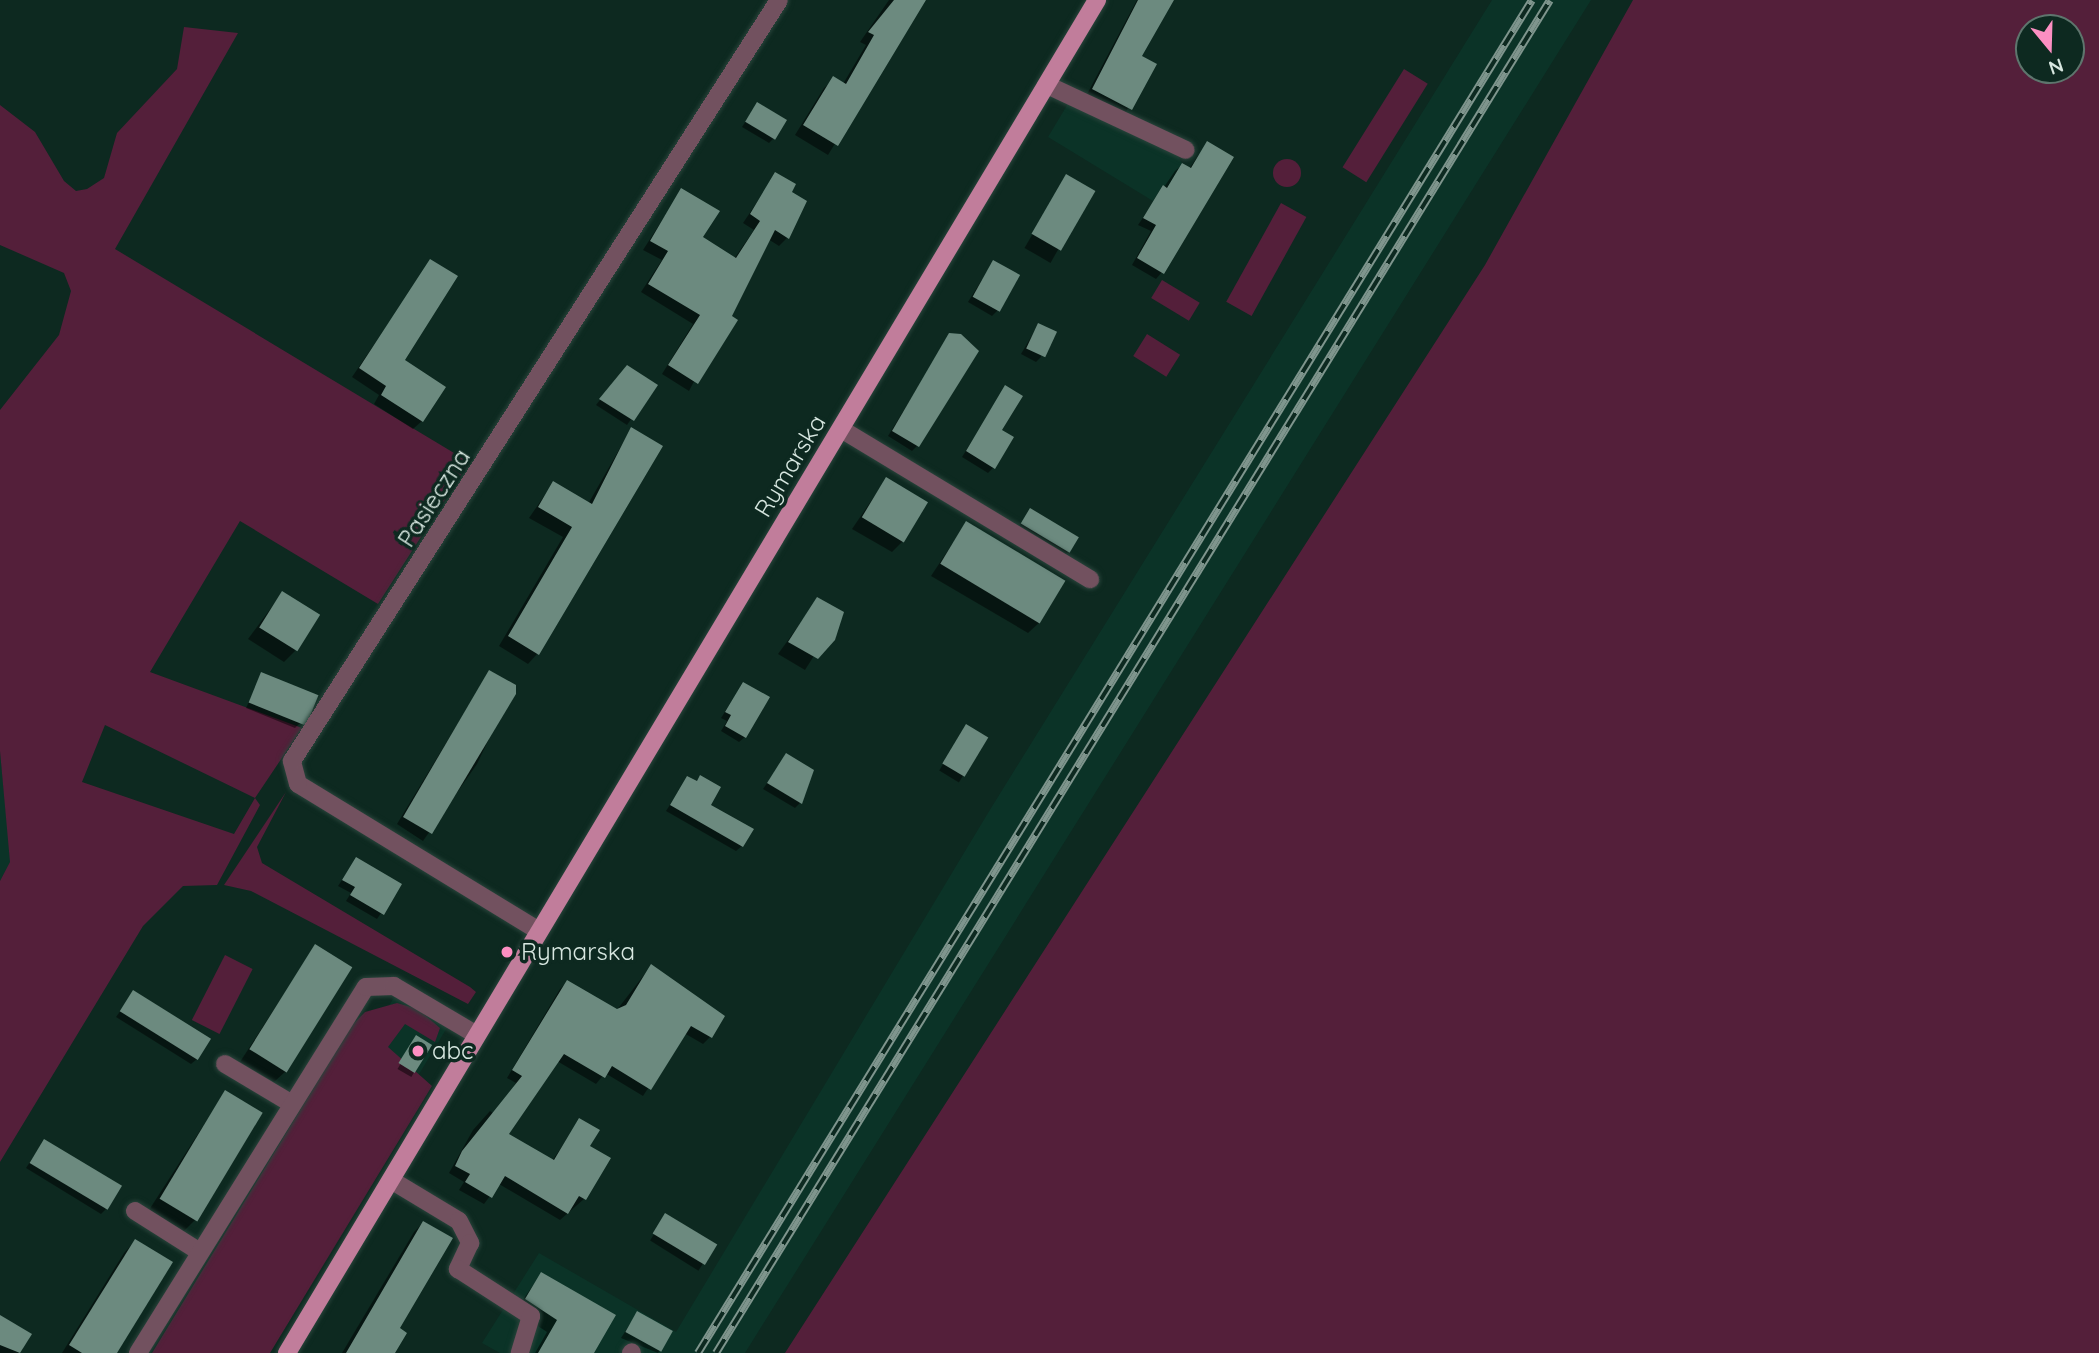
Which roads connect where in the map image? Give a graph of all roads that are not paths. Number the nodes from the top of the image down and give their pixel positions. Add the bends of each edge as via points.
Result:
1 (779, 0) edge
2 (1097, 0) edge
3 (1047, 85) junction
4 (1186, 150) dead end
5 (841, 429) junction
6 (1090, 579) dead end
7 (539, 931) junction
8 (477, 1034) junction
9 (225, 1064) dead end
10 (292, 1104) junction
11 (391, 1180) junction
12 (135, 1211) dead end
13 (201, 1252) junction
14 (138, 1353) edge
15 (288, 1353) edge
16 (520, 1353) edge

1 - 7 street, Pasieczna via 292,761 298,784
2 - 3 main road, Rymarska
3 - 4 street
3 - 5 main road, Rymarska
5 - 6 street
5 - 7 main road, Rymarska
7 - 8 main road, Rymarska
8 - 10 street via 378,982 355,1002
8 - 11 main road, Rymarska
9 - 10 street
10 - 13 street
11 - 15 main road, Rymarska
11 - 16 street via 459,1222 470,1243 458,1269 531,1316
12 - 13 street
13 - 14 street

